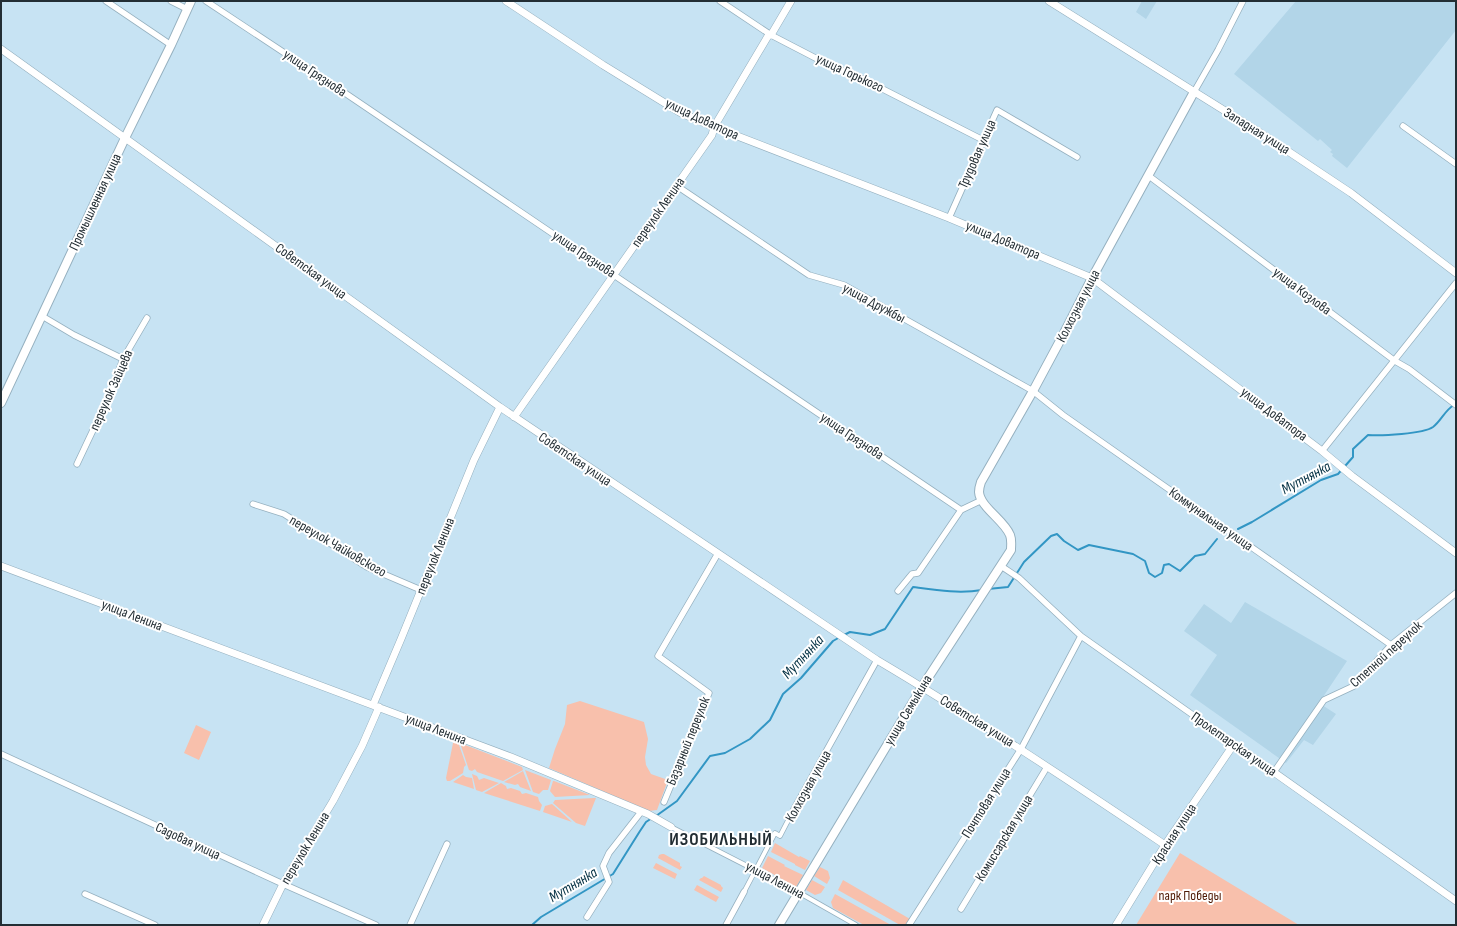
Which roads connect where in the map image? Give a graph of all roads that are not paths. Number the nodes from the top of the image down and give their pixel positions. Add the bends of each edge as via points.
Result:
1 (106, 1) edge
2 (171, 1) edge
3 (191, 1) edge
4 (206, 1) edge
5 (506, 1) edge
6 (720, 1) edge
7 (792, 1) edge
8 (1050, 1) edge
9 (1243, 1) edge
10 (187, 9) junction
11 (771, 35) junction
12 (171, 45) junction
13 (1, 49) edge
14 (1194, 92) junction
15 (1403, 126) dead end
16 (714, 127) junction
17 (125, 138) junction
18 (983, 140) junction
19 (1077, 156) dead end
20 (1456, 164) edge
21 (1149, 176) junction
22 (676, 186) junction
23 (949, 218) junction
24 (1456, 273) edge
25 (614, 274) junction
26 (1092, 278) junction
27 (1456, 283) edge
28 (42, 316) junction
29 (147, 318) dead end
30 (123, 359) junction
31 (1395, 361) junction
32 (1033, 391) junction
33 (1, 403) edge
34 (1456, 405) edge
35 (500, 408) junction
36 (514, 417) junction
37 (1322, 451) junction
38 (77, 464) dead end
39 (982, 500) junction
40 (253, 504) dead end
41 (961, 510) junction
42 (1456, 553) edge
43 (717, 555) junction
44 (1, 566) edge
45 (1001, 566) junction
46 (421, 590) junction
47 (898, 591) dead end
48 (1456, 593) edge
49 (1081, 636) junction
50 (1391, 645) junction
51 (877, 660) junction
52 (922, 687) junction
53 (376, 706) junction
54 (1234, 744) junction
55 (1021, 749) junction
56 (1, 754) edge
57 (1047, 767) junction
58 (1274, 772) junction
59 (664, 802) dead end
60 (794, 809) joint
61 (644, 813) junction
62 (671, 827) joint
63 (447, 844) dead end
64 (1166, 845) junction
65 (756, 870) junction
66 (283, 884) junction
67 (744, 892) joint
68 (798, 892) junction
69 (85, 894) dead end
70 (1456, 901) edge
71 (961, 909) dead end
72 (587, 917) dead end
73 (155, 925) edge
74 (263, 925) edge
75 (376, 925) edge
76 (410, 925) edge
77 (726, 925) edge
78 (779, 925) edge
79 (856, 925) edge
80 (909, 925) edge
81 (1116, 925) edge

1 - 12 street
2 - 10 street
3 - 10 main road, Промышленная улица
4 - 25 street, улица Грязнова
5 - 16 street, улица Доватора via 603,65 681,112
6 - 11 street, улица Горького
7 - 11 street, переулок Ленина
8 - 14 street, Западная улица
9 - 14 street, Колхозная улица
10 - 12 main road, Промышленная улица
11 - 16 street, переулок Ленина via 768,36
11 - 18 street, улица Горького via 827,64 863,78
12 - 17 main road, Промышленная улица
13 - 17 street, Советская улица
14 - 21 main road, Колхозная улица
14 - 24 street, Западная улица via 1351,192
15 - 20 street
16 - 22 street, переулок Ленина via 712,135
16 - 23 street, улица Доватора
17 - 28 main road, Промышленная улица
17 - 35 street, Советская улица
18 - 19 street, Трудовая улица via 997,110
18 - 23 street, Трудовая улица
21 - 26 main road, Колхозная улица
21 - 31 street, улица Козлова
22 - 25 street, переулок Ленина
22 - 32 street, улица Дружбы via 809,275 844,286
23 - 26 street, улица Доватора
25 - 36 street, переулок Ленина
25 - 41 street, улица Грязнова
26 - 32 main road, Колхозная улица
26 - 37 street, улица Доватора
27 - 31 street
28 - 30 street
28 - 33 main road, Промышленная улица
29 - 30 street, переулок Зайцева
30 - 38 street, переулок Зайцева
31 - 34 street, улица Козлова
31 - 37 street
32 - 39 main road, Колхозная улица via 980,482 979,492
32 - 50 street, Коммунальная улица via 1069,419
35 - 36 street, Советская улица
35 - 46 street, переулок Ленина via 474,460
36 - 43 street, Советская улица
37 - 42 street, улица Доватора
39 - 41 street
39 - 45 main road, улица Семыкина via 1010,534 1011,550
40 - 46 street, переулок Чайковского via 284,514 368,567
41 - 47 street via 918,573 912,574
43 - 51 street, Советская улица
43 - 59 street, Базарный переулок via 658,656 710,693
44 - 53 street, улица Ленина
45 - 49 street, Пролетарская улица via 1019,578
45 - 52 main road, улица Семыкина
46 - 53 street, переулок Ленина
48 - 50 street, Степной переулок
49 - 54 street, Пролетарская улица
49 - 55 street, Почтовая улица
50 - 58 street, Степной переулок via 1354,686 1324,700
51 - 52 street, Советская улица
51 - 60 street, Колхозная улица
52 - 55 street, Советская улица
52 - 68 main road, улица Семыкина
53 - 61 street, улица Ленина via 511,757
53 - 66 street, переулок Ленина via 362,746 333,801
54 - 58 street, Пролетарская улица
54 - 64 street, Красная улица
55 - 57 street, Советская улица
55 - 80 street, Почтовая улица
56 - 66 street, Садовая улица
57 - 64 street, Советская улица
57 - 71 street, Комиссарская улица
58 - 70 street, Пролетарская улица
60 - 65 street, Колхозная улица via 780,836 775,833
61 - 62 street, улица Ленина
61 - 72 street via 609,853 603,866 609,882
62 - 65 street, улица Ленина
63 - 76 street
64 - 81 street, Красная улица
65 - 67 street, Колхозная улица
65 - 68 street, улица Ленина
66 - 74 street, переулок Ленина
66 - 75 street, Садовая улица
67 - 77 street, Колхозная улица
68 - 78 main road, улица Семыкина
68 - 79 street, улица Ленина
69 - 73 street

